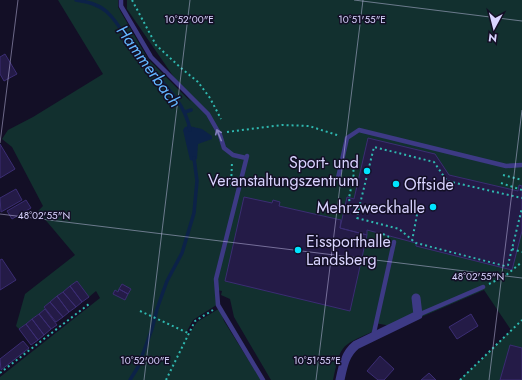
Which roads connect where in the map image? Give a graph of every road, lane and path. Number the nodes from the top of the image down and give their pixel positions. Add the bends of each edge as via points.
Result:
1 (121, 0) edge
2 (132, 0) edge
3 (223, 125) dead end
4 (347, 141) junction
5 (224, 148) junction
6 (522, 165) edge
7 (503, 176) dead end
8 (338, 178) dead end
9 (522, 180) edge
10 (501, 183) dead end
11 (522, 190) edge
12 (522, 198) edge
13 (419, 204) dead end
14 (359, 208) junction
15 (522, 208) edge
16 (412, 240) junction
17 (394, 242) dead end
18 (512, 249) junction
19 (522, 252) edge
20 (522, 262) edge
21 (483, 287) joint
22 (416, 298) dead end
23 (89, 304) dead end
24 (218, 305) junction
25 (140, 311) dead end
26 (418, 315) junction
27 (522, 320) edge
28 (188, 333) junction
29 (373, 337) junction
30 (0, 373) edge
31 (166, 380) edge
32 (263, 380) edge
33 (340, 380) edge
34 (460, 380) edge

5 -> 1 lane via 208,114 150,57 121,6
2 - 3 path via 156,45 198,82 210,98
4 - 5 path via 309,126 282,125 225,133
4 - 6 lane via 359,130 506,166
4 - 8 lane
4 - 14 path via 354,173 350,206
5 - 24 lane via 233,155 246,157 216,279
7 - 9 path
10 - 11 path
12 - 14 path via 447,181 434,162 374,147
13 - 16 path
14 - 16 path via 357,218 399,229
15 - 18 path
16 - 18 path via 505,266 508,265
17 - 29 lane
18 - 19 path
20 - 21 path via 505,276
21 - 26 lane
22 - 26 street
23 - 30 path
24 - 28 path via 195,321
24 - 32 lane
25 - 28 path
26 - 29 street
27 - 34 path
28 - 31 path
29 - 33 street via 350,350

